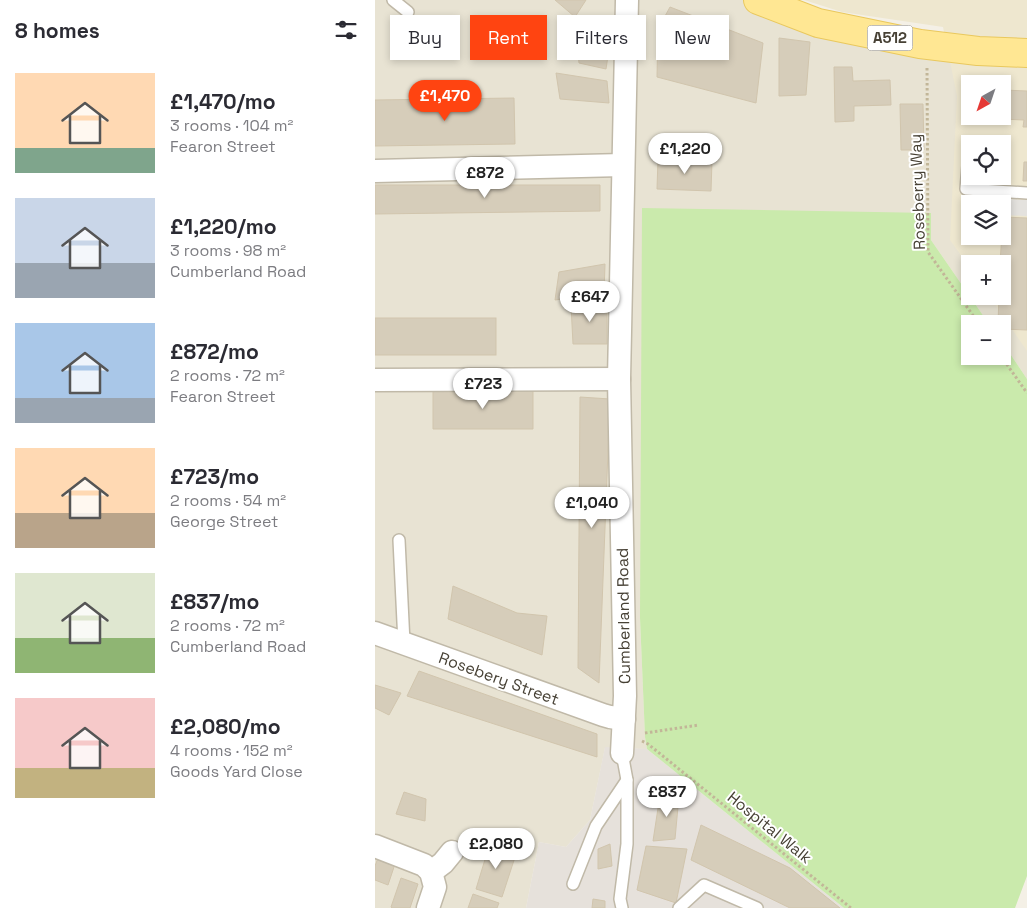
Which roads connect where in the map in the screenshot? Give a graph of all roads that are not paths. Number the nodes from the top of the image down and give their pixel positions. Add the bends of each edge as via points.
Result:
1 (393, 0) edge
2 (627, 0) edge
3 (758, 0) edge
4 (408, 12) dead end
5 (1027, 53) edge
6 (623, 165) junction
7 (375, 171) edge
8 (966, 185) edge
9 (1027, 193) edge
10 (619, 379) junction
11 (375, 380) edge
12 (399, 540) dead end
13 (375, 633) edge
14 (404, 644) junction
15 (623, 736) junction
16 (627, 780) junction
17 (375, 846) edge
18 (452, 852) dead end
19 (431, 872) junction
20 (573, 884) dead end
21 (428, 908) edge
22 (622, 908) edge
23 (679, 908) edge
24 (757, 908) edge

1 - 4 lane
2 - 6 street, Cumberland Road
3 - 5 main road, A512 via 818,23 927,45
6 - 7 street
6 - 10 street, Cumberland Road
8 - 9 lane via 966,189
10 - 11 street
10 - 15 street, Cumberland Road
12 - 14 lane
13 - 14 street, Rosebery Street
14 - 15 street, Rosebery Street via 610,717
15 - 16 lane
16 - 20 lane via 596,826
16 - 22 lane
17 - 19 street via 424,865
18 - 19 street
19 - 21 street via 435,887
23 - 24 lane via 704,885

